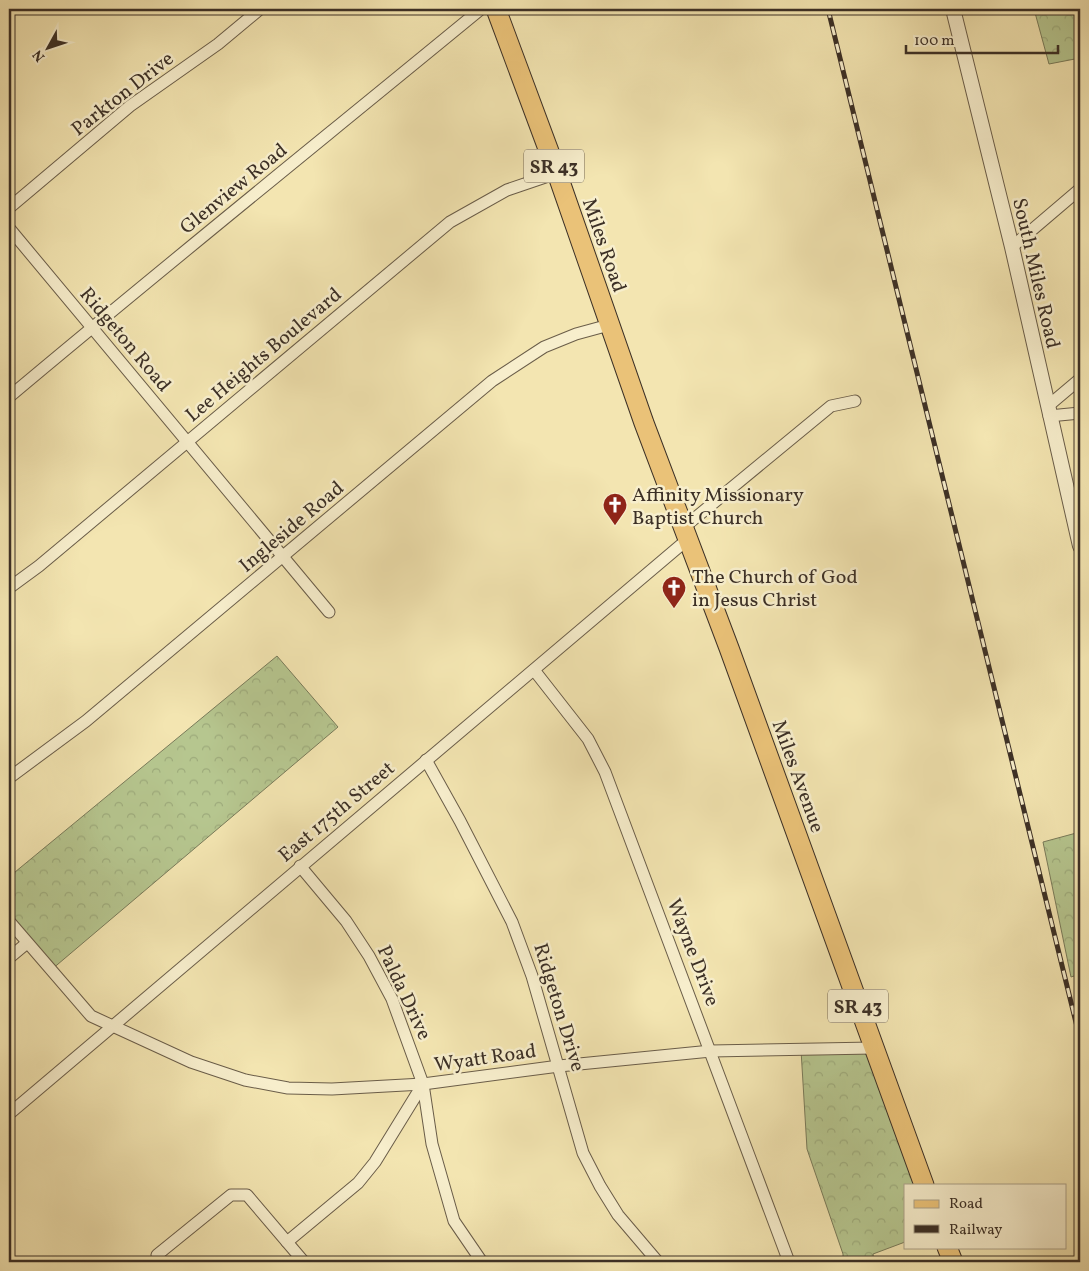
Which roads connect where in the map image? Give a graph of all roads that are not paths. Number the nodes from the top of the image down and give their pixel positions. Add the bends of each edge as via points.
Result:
1 (260, 9) edge
2 (481, 9) edge
3 (496, 9) edge
4 (953, 9) edge
5 (556, 173) junction
6 (1080, 189) edge
7 (9, 208) edge
8 (9, 228) edge
9 (1012, 248) junction
10 (609, 325) junction
11 (92, 327) junction
12 (1080, 379) edge
13 (630, 383) joint
14 (9, 397) edge
15 (855, 401) dead end
16 (1049, 411) junction
17 (1080, 413) edge
18 (188, 441) junction
19 (686, 534) junction
20 (1080, 546) edge
21 (283, 557) junction
22 (9, 588) edge
23 (329, 612) dead end
24 (534, 670) junction
25 (426, 760) junction
26 (9, 778) edge
27 (300, 866) junction
28 (9, 921) edge
29 (27, 943) junction
30 (9, 958) edge
31 (113, 1026) junction
32 (873, 1048) junction
33 (712, 1052) junction
34 (559, 1066) junction
35 (423, 1084) junction
36 (9, 1114) edge
37 (924, 1184) edge
38 (287, 1242) junction
39 (947, 1248) edge
40 (157, 1256) dead end
41 (304, 1262) edge
42 (482, 1262) edge
43 (658, 1262) edge
44 (789, 1262) edge
45 (953, 1262) edge

1 - 7 street, Parkton Drive via 218,44 130,106
2 - 11 street, Glenview Road
3 - 5 main road, Miles Road / SR 43
4 - 9 street, South Miles Road
5 - 10 main road, Miles Road / SR 43
5 - 18 street, Lee Heights Boulevard via 507,190 450,222
6 - 9 street
8 - 11 street, Ridgeton Road
9 - 16 street, South Miles Road
10 - 13 main road, Miles Road / SR 43
10 - 21 street, Ingleside Road via 544,347 492,381
11 - 14 street, Glenview Road
11 - 18 street, Ridgeton Road
12 - 16 street
13 - 19 main road, Miles Avenue / SR 43
15 - 19 street, East 175th Street via 831,406
16 - 17 street
16 - 20 street, South Miles Road
18 - 21 street, Ridgeton Road
18 - 22 street, Lee Heights Boulevard
19 - 24 street, East 175th Street
19 - 32 main road, Miles Avenue / SR 43
21 - 23 street, Ridgeton Road
21 - 26 street, Ingleside Road via 86,721
24 - 25 street, East 175th Street
24 - 33 street, Wayne Drive via 588,739 605,772
25 - 27 street, East 175th Street
25 - 34 street, Ridgeton Drive via 512,922
27 - 31 street, East 175th Street
27 - 35 street, Palda Drive via 346,921 370,956 392,999
28 - 29 street, Wyatt Road
29 - 30 street
29 - 31 street, Wyatt Road via 91,1016
31 - 35 street, Wyatt Road via 221,1073 288,1088
31 - 36 street, East 175th Street
32 - 33 street, Wyatt Road
32 - 37 main road, Miles Avenue / SR 43
33 - 34 street, Wyatt Road
33 - 44 street, Wayne Drive
34 - 35 street, Wyatt Road
34 - 43 street, Ridgeton Drive via 583,1153 618,1215
35 - 38 street via 375,1162 358,1183
35 - 42 street, Palda Drive via 432,1144 454,1221
38 - 40 street via 247,1195 239,1194 231,1196
38 - 41 street
39 - 45 main road

